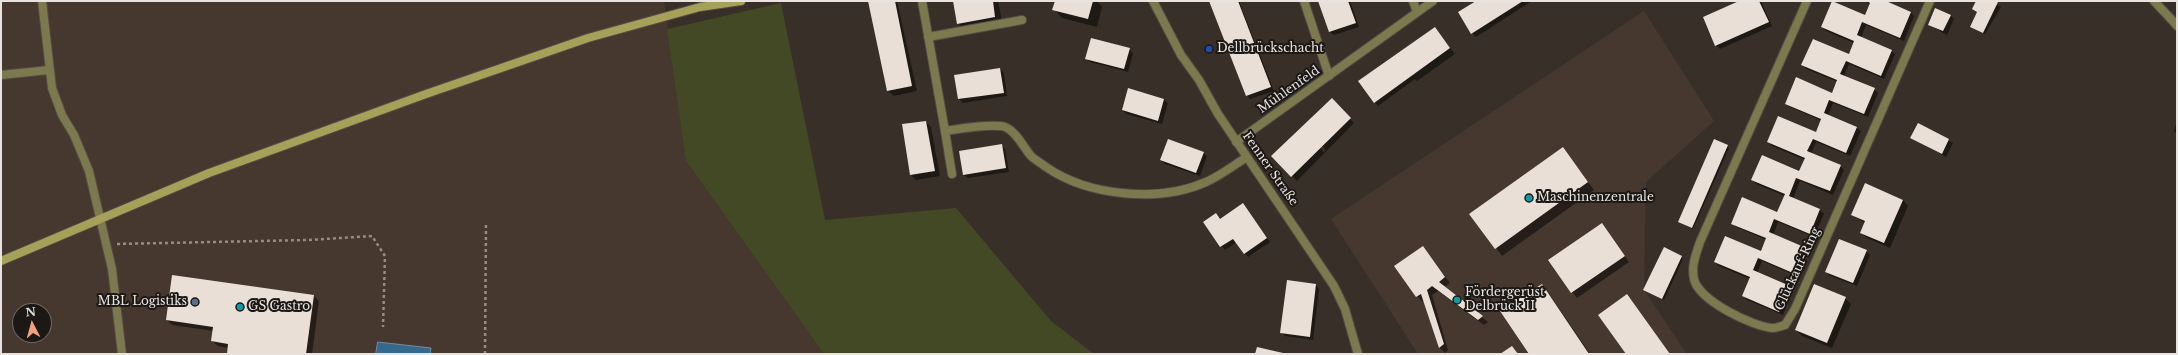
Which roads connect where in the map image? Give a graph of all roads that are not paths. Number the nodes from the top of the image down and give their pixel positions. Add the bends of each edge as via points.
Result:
1 (42, 1) edge
2 (741, 1) edge
3 (922, 1) edge
4 (1153, 1) edge
5 (1304, 1) edge
6 (1413, 1) edge
7 (1433, 1) edge
8 (1807, 1) edge
9 (1930, 1) edge
10 (2154, 1) edge
11 (1417, 12) junction
12 (1022, 20) dead end
13 (2177, 26) edge
14 (928, 37) junction
15 (49, 70) junction
16 (1, 75) edge
17 (1329, 76) junction
18 (945, 131) junction
19 (1236, 142) junction
20 (1247, 157) junction
21 (952, 174) dead end
22 (99, 219) junction
23 (1, 261) edge
24 (122, 354) edge
25 (1358, 354) edge

1 - 15 street
2 - 22 main road via 700,8 573,43 216,171
3 - 14 street
4 - 19 street, Fenner Straße via 1181,55
5 - 17 street
6 - 11 street
7 - 11 street, Mühlenfeld
8 - 9 street, Glückauf-Ring via 1700,242 1693,264 1694,280 1708,298 1726,311 1749,322 1774,328 1785,325 1795,309
10 - 13 street
11 - 17 street, Mühlenfeld
12 - 14 street
14 - 18 street
15 - 16 street
15 - 22 street via 52,88 62,115 89,171
17 - 19 street, Mühlenfeld
18 - 20 street via 1005,127 1014,134 1032,157 1056,174 1096,189 1141,195 1180,190 1206,182
18 - 21 street
19 - 20 street, Fenner Straße
20 - 25 street, Fenner Straße via 1334,286 1345,309
22 - 23 main road
22 - 24 street via 112,270

